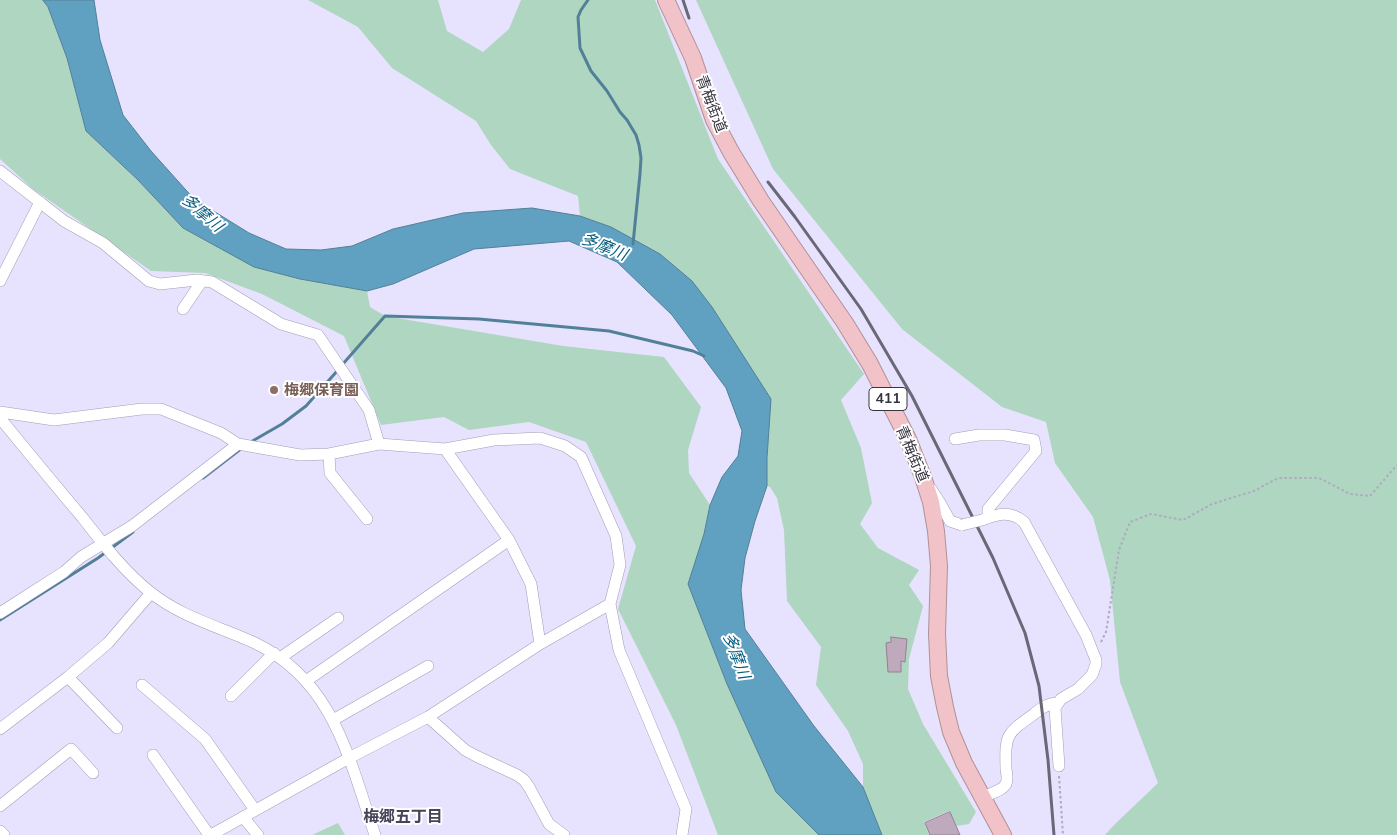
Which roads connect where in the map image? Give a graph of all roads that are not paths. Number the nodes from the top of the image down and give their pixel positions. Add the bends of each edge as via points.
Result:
1 (666, 0) edge
2 (1, 173) edge
3 (40, 202) junction
4 (202, 280) junction
5 (0, 281) edge
6 (183, 309) dead end
7 (0, 412) edge
8 (0, 418) edge
9 (955, 439) dead end
10 (238, 444) junction
11 (378, 444) junction
12 (445, 449) junction
13 (329, 454) junction
14 (922, 477) junction
15 (367, 519) dead end
16 (985, 519) junction
17 (509, 540) junction
18 (102, 543) junction
19 (151, 593) junction
20 (610, 604) junction
21 (0, 614) edge
22 (338, 618) dead end
23 (540, 644) junction
24 (277, 656) junction
25 (428, 666) dead end
26 (68, 677) junction
27 (306, 681) junction
28 (142, 685) dead end
29 (230, 696) dead end
30 (1058, 703) junction
31 (428, 717) junction
32 (333, 720) junction
33 (117, 728) dead end
34 (0, 729) edge
35 (153, 755) dead end
36 (349, 758) junction
37 (1059, 766) road end
38 (93, 773) dead end
39 (982, 797) junction
40 (0, 806) edge
41 (255, 810) junction
42 (243, 817) junction
43 (0, 831) edge
44 (4, 835) edge
45 (210, 835) edge
46 (258, 835) edge
47 (375, 835) edge
48 (564, 835) edge
49 (682, 835) edge
50 (1003, 835) edge

1 - 14 highway, 青梅街道 / 411 via 693,58 714,120 731,152 870,364 908,439
2 - 3 street
3 - 4 street via 64,221 103,243 148,281 160,284
3 - 5 street
4 - 6 street
4 - 11 street via 212,282 282,324 318,335 369,410
7 - 10 street via 54,420 160,409 221,433
8 - 18 street
9 - 16 street via 979,434 1034,440 1036,450 988,508
10 - 13 street via 300,455
10 - 18 street via 150,513
11 - 12 street
11 - 13 street
12 - 17 street
12 - 20 street via 494,440 540,438 565,446 581,457 616,536 620,565
13 - 15 street via 330,473
14 - 16 street, bridge via 950,521 962,526
14 - 39 highway, 青梅街道 / 411 via 931,502 939,566 939,676 951,732
16 - 30 street via 1007,514 1024,522 1095,656 1092,675
17 - 23 street via 531,584
17 - 27 street
18 - 19 street
18 - 21 street
19 - 24 street via 170,606
19 - 26 street via 108,643
20 - 23 street
20 - 49 street via 619,650 686,809
22 - 24 street
23 - 31 street
24 - 27 street
24 - 29 street
25 - 32 street
26 - 33 street
26 - 34 street
27 - 32 street
28 - 41 street via 205,739
30 - 37 street via 1054,713
30 - 39 street via 1041,708 1008,736 1007,782
31 - 36 street
31 - 48 street via 465,750 524,780 550,824
32 - 36 street
35 - 45 street
36 - 41 street
36 - 47 street
38 - 40 street via 71,749
39 - 50 highway, 青梅街道 / 411
41 - 42 street
42 - 45 street
42 - 46 street
43 - 44 street

